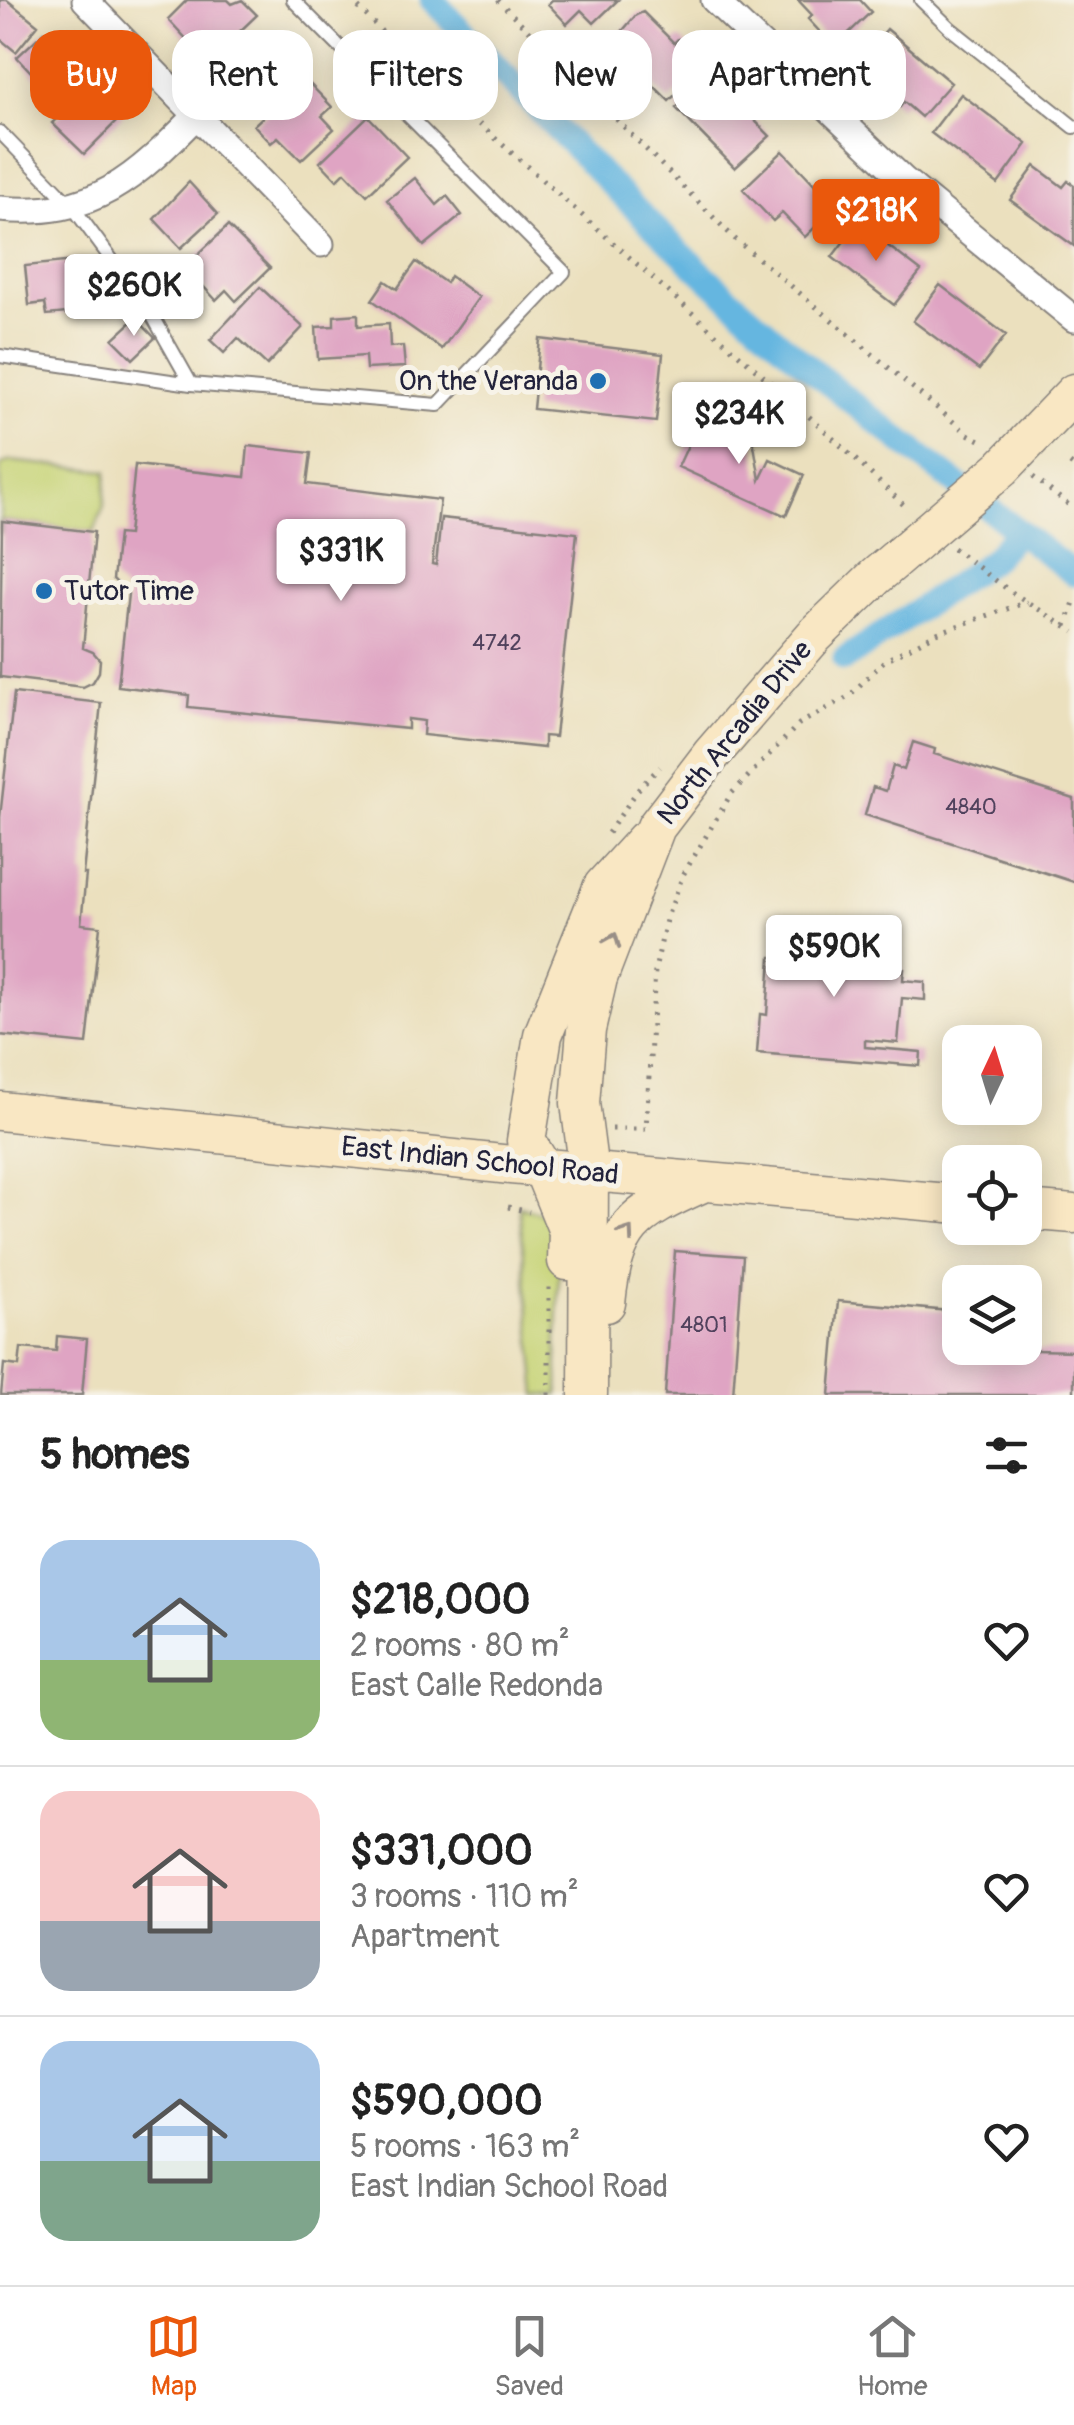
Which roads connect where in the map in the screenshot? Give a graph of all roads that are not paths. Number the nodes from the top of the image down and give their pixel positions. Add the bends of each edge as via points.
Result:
1 (84, 0) edge
2 (292, 0) edge
3 (714, 0) edge
4 (922, 0) edge
5 (172, 91) edge
6 (192, 120) edge
7 (200, 120) edge
8 (1074, 127) edge
9 (0, 132) edge
10 (72, 206) junction
11 (0, 210) edge
12 (321, 244) dead end
13 (1074, 319) edge
14 (0, 356) edge
15 (191, 384) junction
16 (1074, 392) edge
17 (656, 827) junction
18 (0, 1110) edge
19 (542, 1167) junction
20 (588, 1172) junction
21 (703, 1182) junction
22 (942, 1202) edge
23 (1042, 1211) edge
24 (1074, 1214) edge
25 (566, 1395) edge
26 (588, 1395) edge
27 (596, 1395) edge

1 - 5 street
2 - 15 lane via 564,272 438,406
3 - 13 street via 904,180
4 - 8 lane
6 - 10 street via 146,167 115,189
7 - 12 street
9 - 10 lane
10 - 11 street
10 - 15 lane via 151,313
14 - 15 lane
16 - 17 street, North Arcadia Drive via 938,530 849,600 711,754
17 - 19 street via 603,886 572,970 560,1149
20 -> 17 street, North Arcadia Drive via 580,1103 590,1004
18 - 19 street, East Indian School Road
19 - 20 street, East Indian School Road
19 - 25 street via 568,1231
20 - 21 street, East Indian School Road
20 - 26 street, North Arcadia Drive
21 - 22 street, East Indian School Road
27 -> 21 street via 616,1249 652,1206
23 - 24 street

